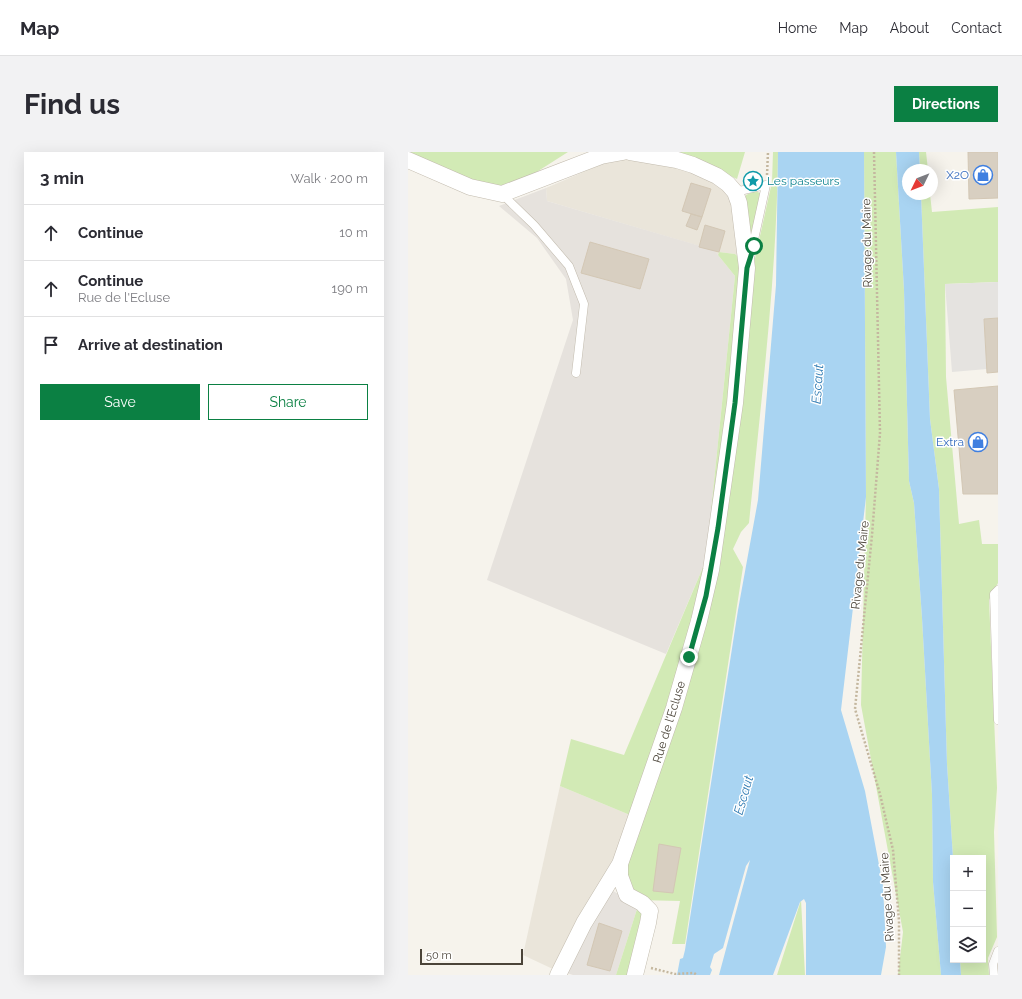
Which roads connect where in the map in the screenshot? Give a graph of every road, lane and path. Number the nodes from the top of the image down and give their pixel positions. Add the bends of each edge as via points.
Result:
1 (623, 152) edge
2 (630, 152) edge
3 (768, 152) edge
4 (874, 152) edge
5 (408, 160) edge
6 (766, 184) junction
7 (735, 192) junction
8 (502, 194) junction
9 (747, 268) junction
10 (576, 373) dead end
11 (998, 590) edge
12 (997, 649) edge
13 (998, 720) edge
14 (620, 864) junction
15 (998, 951) edge
16 (636, 970) edge
17 (675, 974) edge
18 (558, 975) edge
19 (697, 975) edge
20 (899, 975) edge
21 (994, 975) edge

1 - 8 street via 601,156
2 - 7 street via 693,165 717,176
3 - 6 path
4 - 20 path, Rivage du Maire via 880,433 855,709 880,794 893,850 899,921
5 - 8 street via 470,187
6 - 7 lane
6 - 9 lane
7 - 9 street, Rue de l'Ecluse via 739,203
8 - 10 lane via 534,225 572,272 584,304
9 - 14 street, Rue de l'Ecluse via 734,410 711,570 674,708
11 - 12 lane via 994,594
12 - 13 lane
14 - 16 street, Rue de l'Ecluse via 620,876 627,895 650,911
14 - 18 street, Rue de l'Ecluse via 584,923
15 - 21 lane via 993,964
16 - 17 path
17 - 19 path

